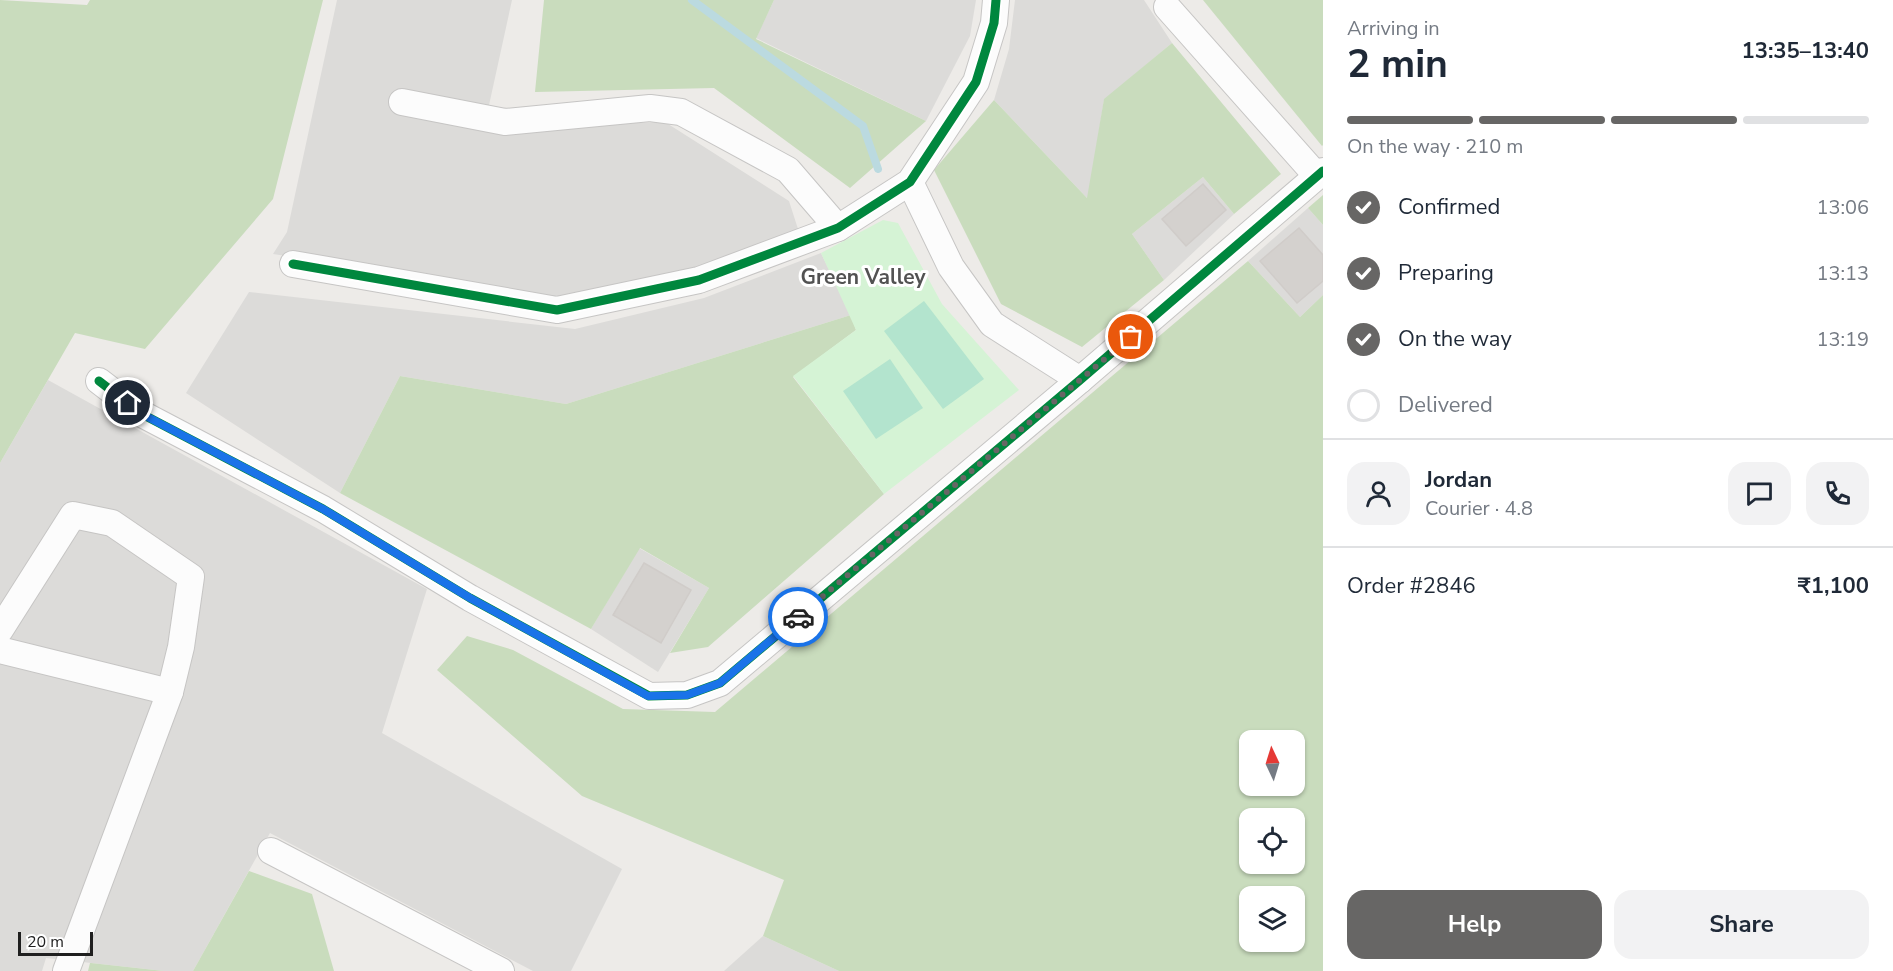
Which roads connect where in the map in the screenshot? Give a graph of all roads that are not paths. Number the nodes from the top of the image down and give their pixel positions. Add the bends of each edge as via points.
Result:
1 (996, 0) edge
2 (1167, 7) dead end
3 (402, 102) dead end
4 (1320, 173) edge
5 (910, 182) junction
6 (838, 228) junction
7 (292, 264) dead end
8 (1080, 380) junction
9 (99, 381) dead end
10 (0, 630) edge
11 (0, 650) edge
12 (170, 692) junction
13 (271, 850) dead end
14 (66, 971) edge
15 (501, 971) edge

1 - 5 street via 994,23 976,82
2 - 4 street
3 - 6 street via 505,122 650,108 681,112 788,170
4 - 8 street
5 - 6 street
5 - 8 street via 951,267 992,324
6 - 7 street via 699,280 557,309
8 - 9 street via 720,683 687,695 648,696 470,598 323,509 142,414
10 - 12 street via 73,515 112,523 191,577
11 - 12 street
12 - 14 street
13 - 15 street

